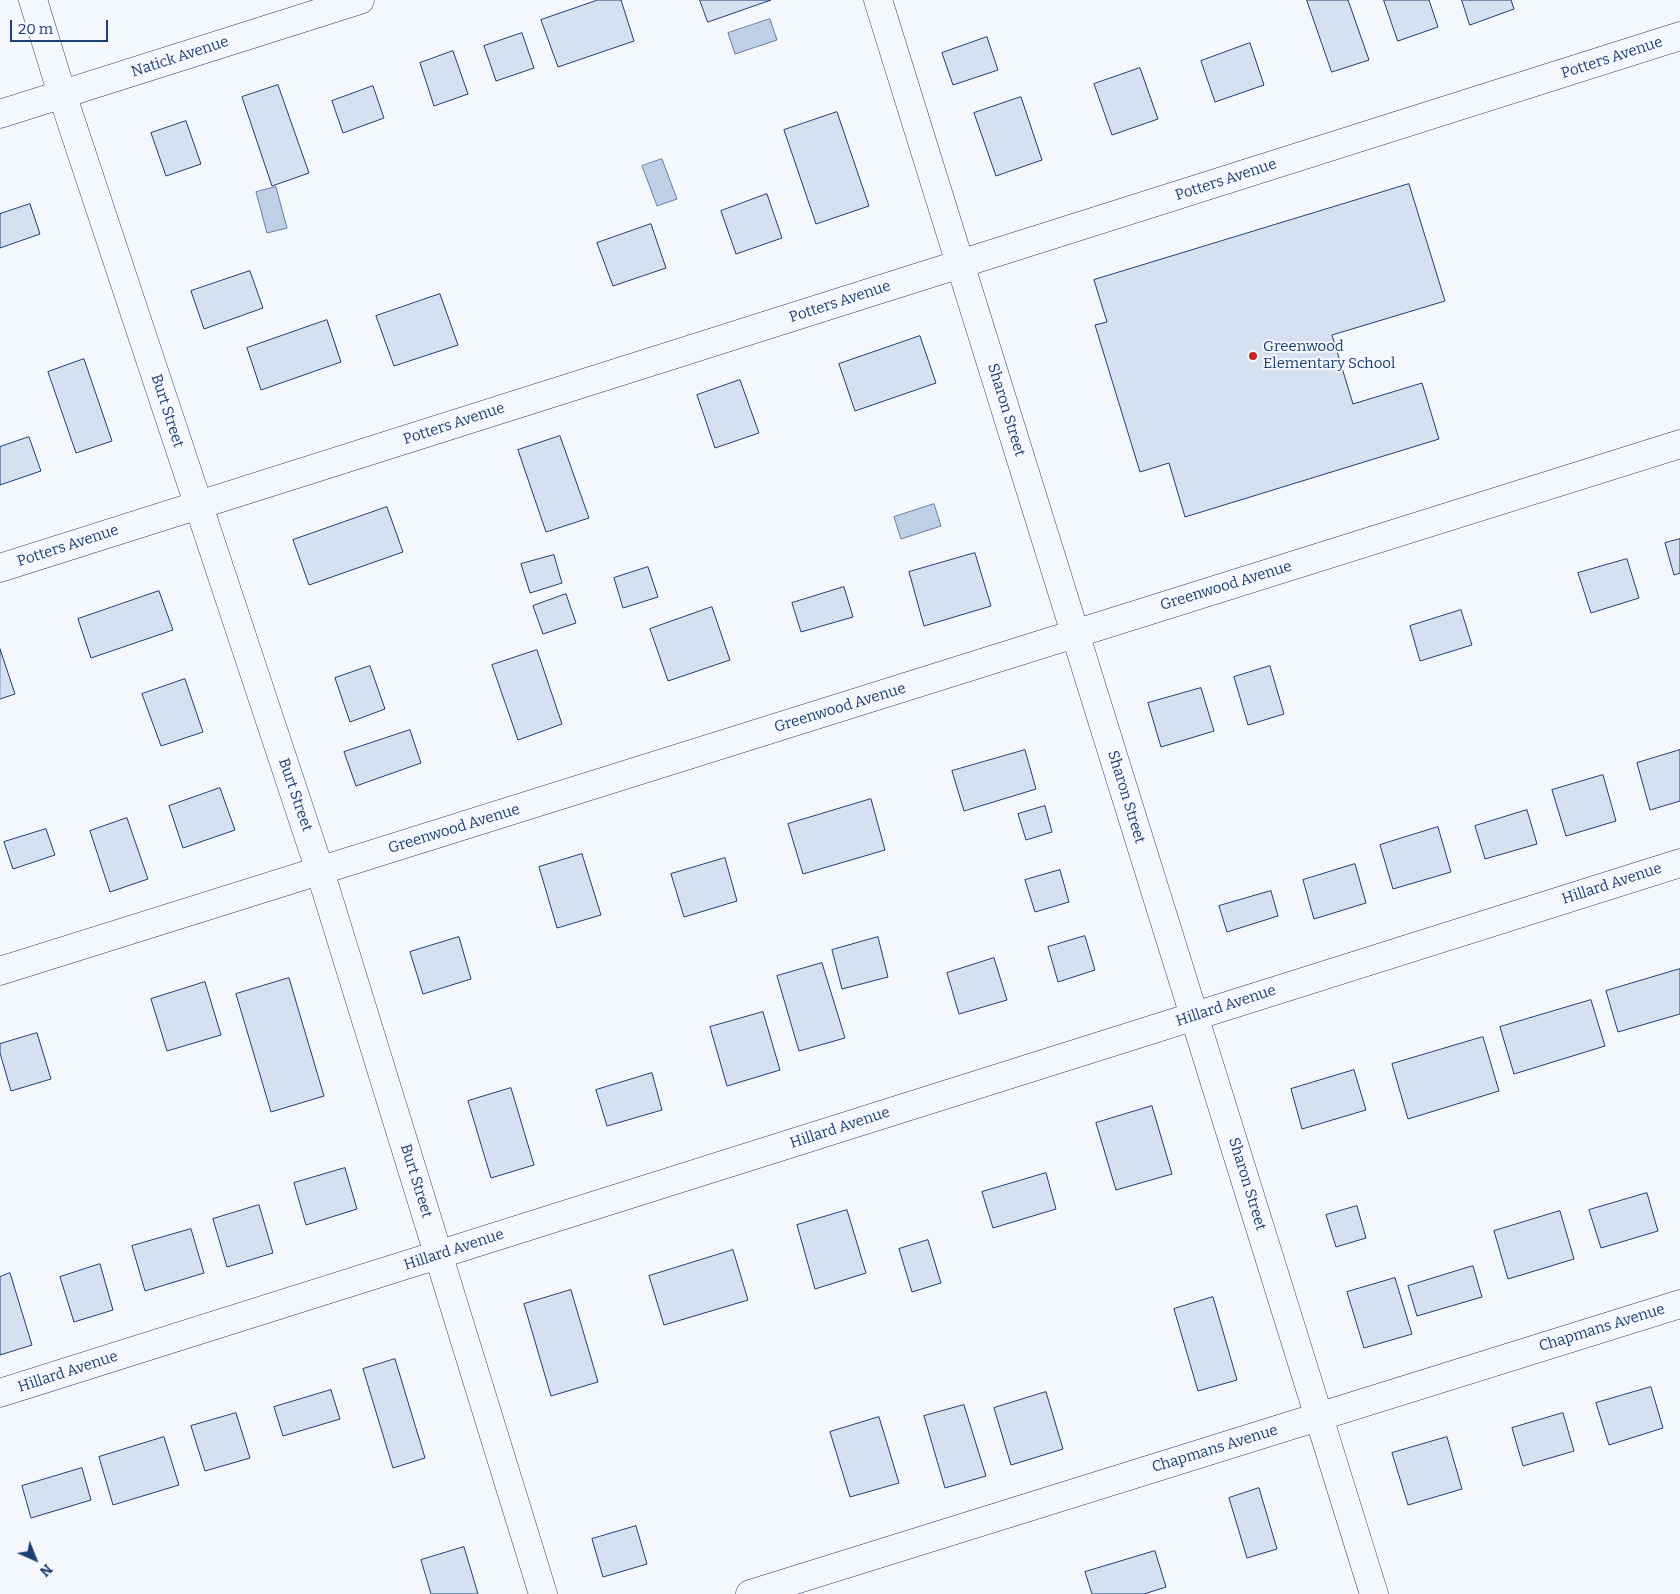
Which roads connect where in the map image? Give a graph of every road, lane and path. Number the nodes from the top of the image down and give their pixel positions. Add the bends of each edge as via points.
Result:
1 (33, 0) edge
2 (360, 0) edge
3 (878, 0) edge
4 (1680, 36) edge
5 (62, 94) junction
6 (0, 114) edge
7 (960, 264) junction
8 (1680, 444) edge
9 (198, 505) junction
10 (0, 568) edge
11 (1076, 634) junction
12 (1680, 862) edge
13 (320, 870) junction
14 (0, 971) edge
15 (1194, 1016) junction
16 (438, 1255) junction
17 (1680, 1304) edge
18 (0, 1394) edge
19 (1319, 1416) junction
20 (543, 1594) edge
21 (750, 1594) edge
22 (1374, 1594) edge

1 - 5 street, Burt Street
2 - 5 street, Natick Avenue
3 - 7 street, Sharon Street
4 - 7 street, Potters Avenue
5 - 6 street, Natick Avenue
5 - 9 street, Burt Street
7 - 9 street, Potters Avenue
7 - 11 street, Sharon Street
8 - 11 street, Greenwood Avenue
9 - 10 street, Potters Avenue
9 - 13 street, Burt Street
11 - 13 street, Greenwood Avenue
11 - 15 street, Sharon Street
12 - 15 street, Hillard Avenue
13 - 14 street, Greenwood Avenue
13 - 16 street, Burt Street
15 - 16 street, Hillard Avenue
15 - 19 street, Sharon Street
16 - 18 street, Hillard Avenue
16 - 20 street, Burt Street
17 - 19 street, Chapmans Avenue
19 - 21 street, Chapmans Avenue
19 - 22 street, Sharon Street

